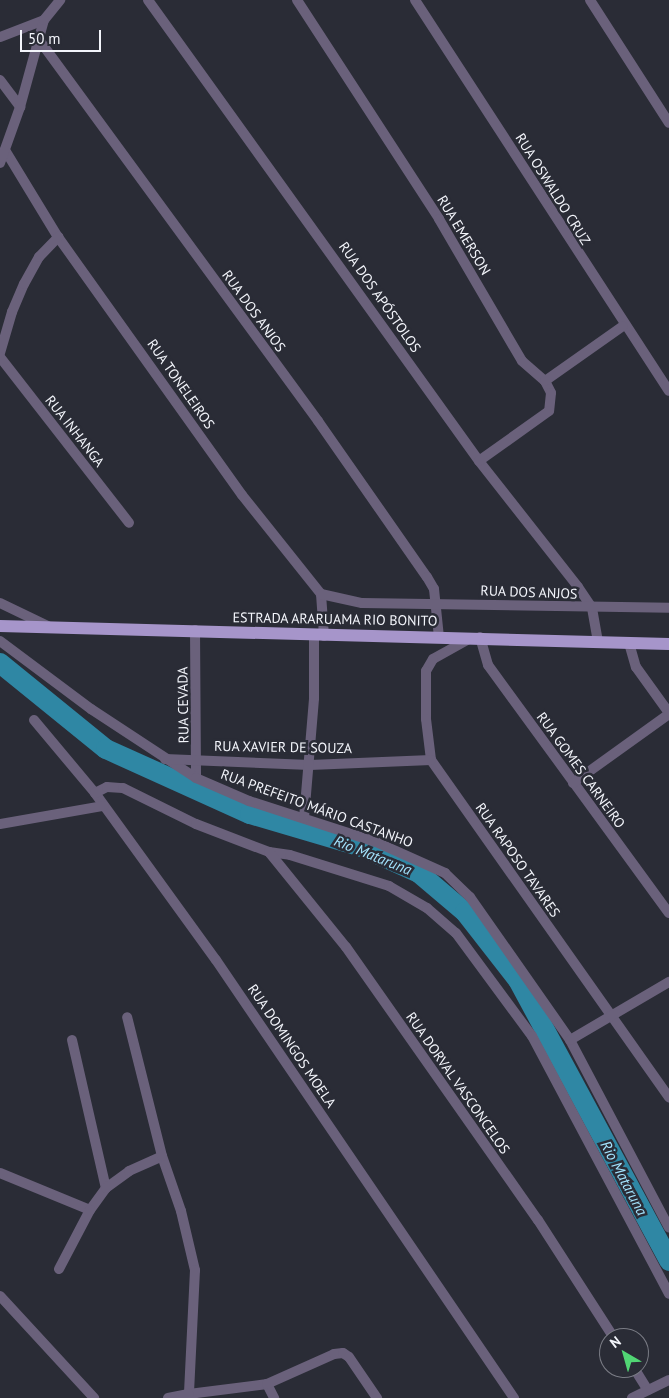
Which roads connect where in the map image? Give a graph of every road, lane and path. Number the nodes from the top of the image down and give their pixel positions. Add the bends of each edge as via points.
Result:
1 (60, 0) edge
2 (148, 0) edge
3 (297, 0) edge
4 (415, 0) edge
5 (590, 0) edge
6 (44, 20) junction
7 (0, 36) edge
8 (40, 41) junction
9 (0, 80) edge
10 (20, 107) junction
11 (669, 124) edge
12 (5, 150) junction
13 (0, 163) edge
14 (58, 237) junction
15 (624, 326) junction
16 (0, 355) edge
17 (545, 382) junction
18 (669, 391) edge
19 (479, 461) junction
20 (128, 523) dead end
21 (321, 594) junction
22 (435, 602) junction
23 (0, 603) edge
24 (592, 608) junction
25 (669, 608) edge
26 (5, 626) edge
27 (52, 627) junction
28 (195, 630) junction
29 (319, 635) junction
30 (440, 637) junction
31 (476, 637) junction
32 (598, 642) junction
33 (4, 644) edge
34 (629, 644) junction
35 (669, 644) edge
36 (669, 714) edge
37 (34, 720) dead end
38 (164, 759) junction
39 (198, 759) junction
40 (431, 760) junction
41 (310, 764) junction
42 (196, 778) junction
43 (573, 783) junction
44 (95, 793) junction
45 (103, 806) junction
46 (304, 818) junction
47 (0, 824) edge
48 (268, 852) junction
49 (669, 913) edge
50 (667, 987) edge
51 (612, 1016) junction
52 (127, 1017) dead end
53 (72, 1040) dead end
54 (570, 1040) junction
55 (669, 1098) edge
56 (162, 1156) junction
57 (0, 1174) edge
58 (106, 1188) junction
59 (90, 1210) junction
60 (669, 1228) edge
61 (59, 1269) dead end
62 (669, 1294) edge
63 (0, 1296) edge
64 (608, 1328) edge
65 (640, 1378) edge
66 (669, 1380) edge
67 (267, 1384) junction
68 (648, 1390) junction
69 (189, 1394) junction
70 (94, 1398) edge
71 (168, 1398) edge
72 (274, 1398) edge
73 (377, 1398) edge
74 (514, 1398) edge
75 (632, 1398) edge

1 - 6 street
2 - 19 street, RUA DOS APÓSTOLOS
3 - 17 street, RUA EMERSON via 439,219 522,361
4 - 15 street, RUA OSWALDO CRUZ
5 - 11 street
6 - 7 street
6 - 8 street
8 - 10 street
8 - 22 street, RUA DOS ANJOS via 318,421 427,577 434,589
9 - 10 street
10 - 12 street
12 - 13 street
12 - 14 street, RUA TONELEIROS
14 - 16 street via 39,257 24,284
14 - 21 street, RUA TONELEIROS via 242,494
15 - 17 street
15 - 18 street, RUA OSWALDO CRUZ
16 - 20 street, RUA INHANGA
17 - 19 street via 553,401 549,411
19 - 24 street, RUA DOS APÓSTOLOS
21 - 22 street via 362,604
21 - 29 street
22 - 24 street, RUA DOS ANJOS
22 - 30 street, RUA DOS ANJOS
23 - 27 street
24 - 25 street
24 - 32 street, RUA DOS APÓSTOLOS
26 - 27 main road, ESTRADA ARARUAMA RIO BONITO
27 - 28 main road, ESTRADA ARARUAMA RIO BONITO
28 - 29 main road, ESTRADA ARARUAMA RIO BONITO
28 - 39 street, RUA CEVADA
29 - 30 main road, ESTRADA ARARUAMA RIO BONITO
29 - 41 street
30 - 31 main road, ESTRADA ARARUAMA RIO BONITO
31 - 32 main road, ESTRADA ARARUAMA RIO BONITO
31 - 40 street, RUA RAPOSO TAVARES via 433,659 426,671 426,719
31 - 43 street, RUA GOMES CARNEIRO via 488,665
32 - 34 main road, ESTRADA ARARUAMA RIO BONITO
33 - 38 street, RUA PREFEITO MÁRIO CASTANHO
34 - 35 main road, ESTRADA ARARUAMA RIO BONITO
34 - 36 street via 636,667
36 - 43 street
37 - 44 street, RUA DOMINGOS MOELA
38 - 39 street, RUA XAVIER DE SOUZA
38 - 42 street, RUA PREFEITO MÁRIO CASTANHO
39 - 41 street, RUA XAVIER DE SOUZA
39 - 42 street, RUA CEVADA
40 - 41 street, RUA XAVIER DE SOUZA
40 - 51 street, RUA RAPOSO TAVARES
41 - 46 street
42 - 46 street, RUA PREFEITO MÁRIO CASTANHO via 249,801
43 - 49 street, RUA GOMES CARNEIRO
44 - 45 street, RUA DOMINGOS MOELA
44 - 48 street via 107,787 123,788 196,824
45 - 47 street
45 - 74 street, RUA DOMINGOS MOELA via 216,960
46 - 54 street, RUA PREFEITO MÁRIO CASTANHO via 376,842 445,873 470,897
48 - 62 street via 297,857 389,886 427,908 456,933 532,1036
48 - 64 street, RUA DORVAL VASCONCELOS via 346,947 538,1220
50 - 51 street
51 - 54 street
51 - 55 street, RUA RAPOSO TAVARES
52 - 56 street
53 - 58 street
54 - 60 street, RUA PREFEITO MÁRIO CASTANHO
56 - 58 street via 130,1170
56 - 69 street via 188,1234 196,1270
57 - 59 street
58 - 59 street
59 - 61 street
63 - 70 street
65 - 68 street
66 - 68 street
67 - 69 street
67 - 72 street
67 - 73 street via 343,1353
68 - 75 street
69 - 71 street

